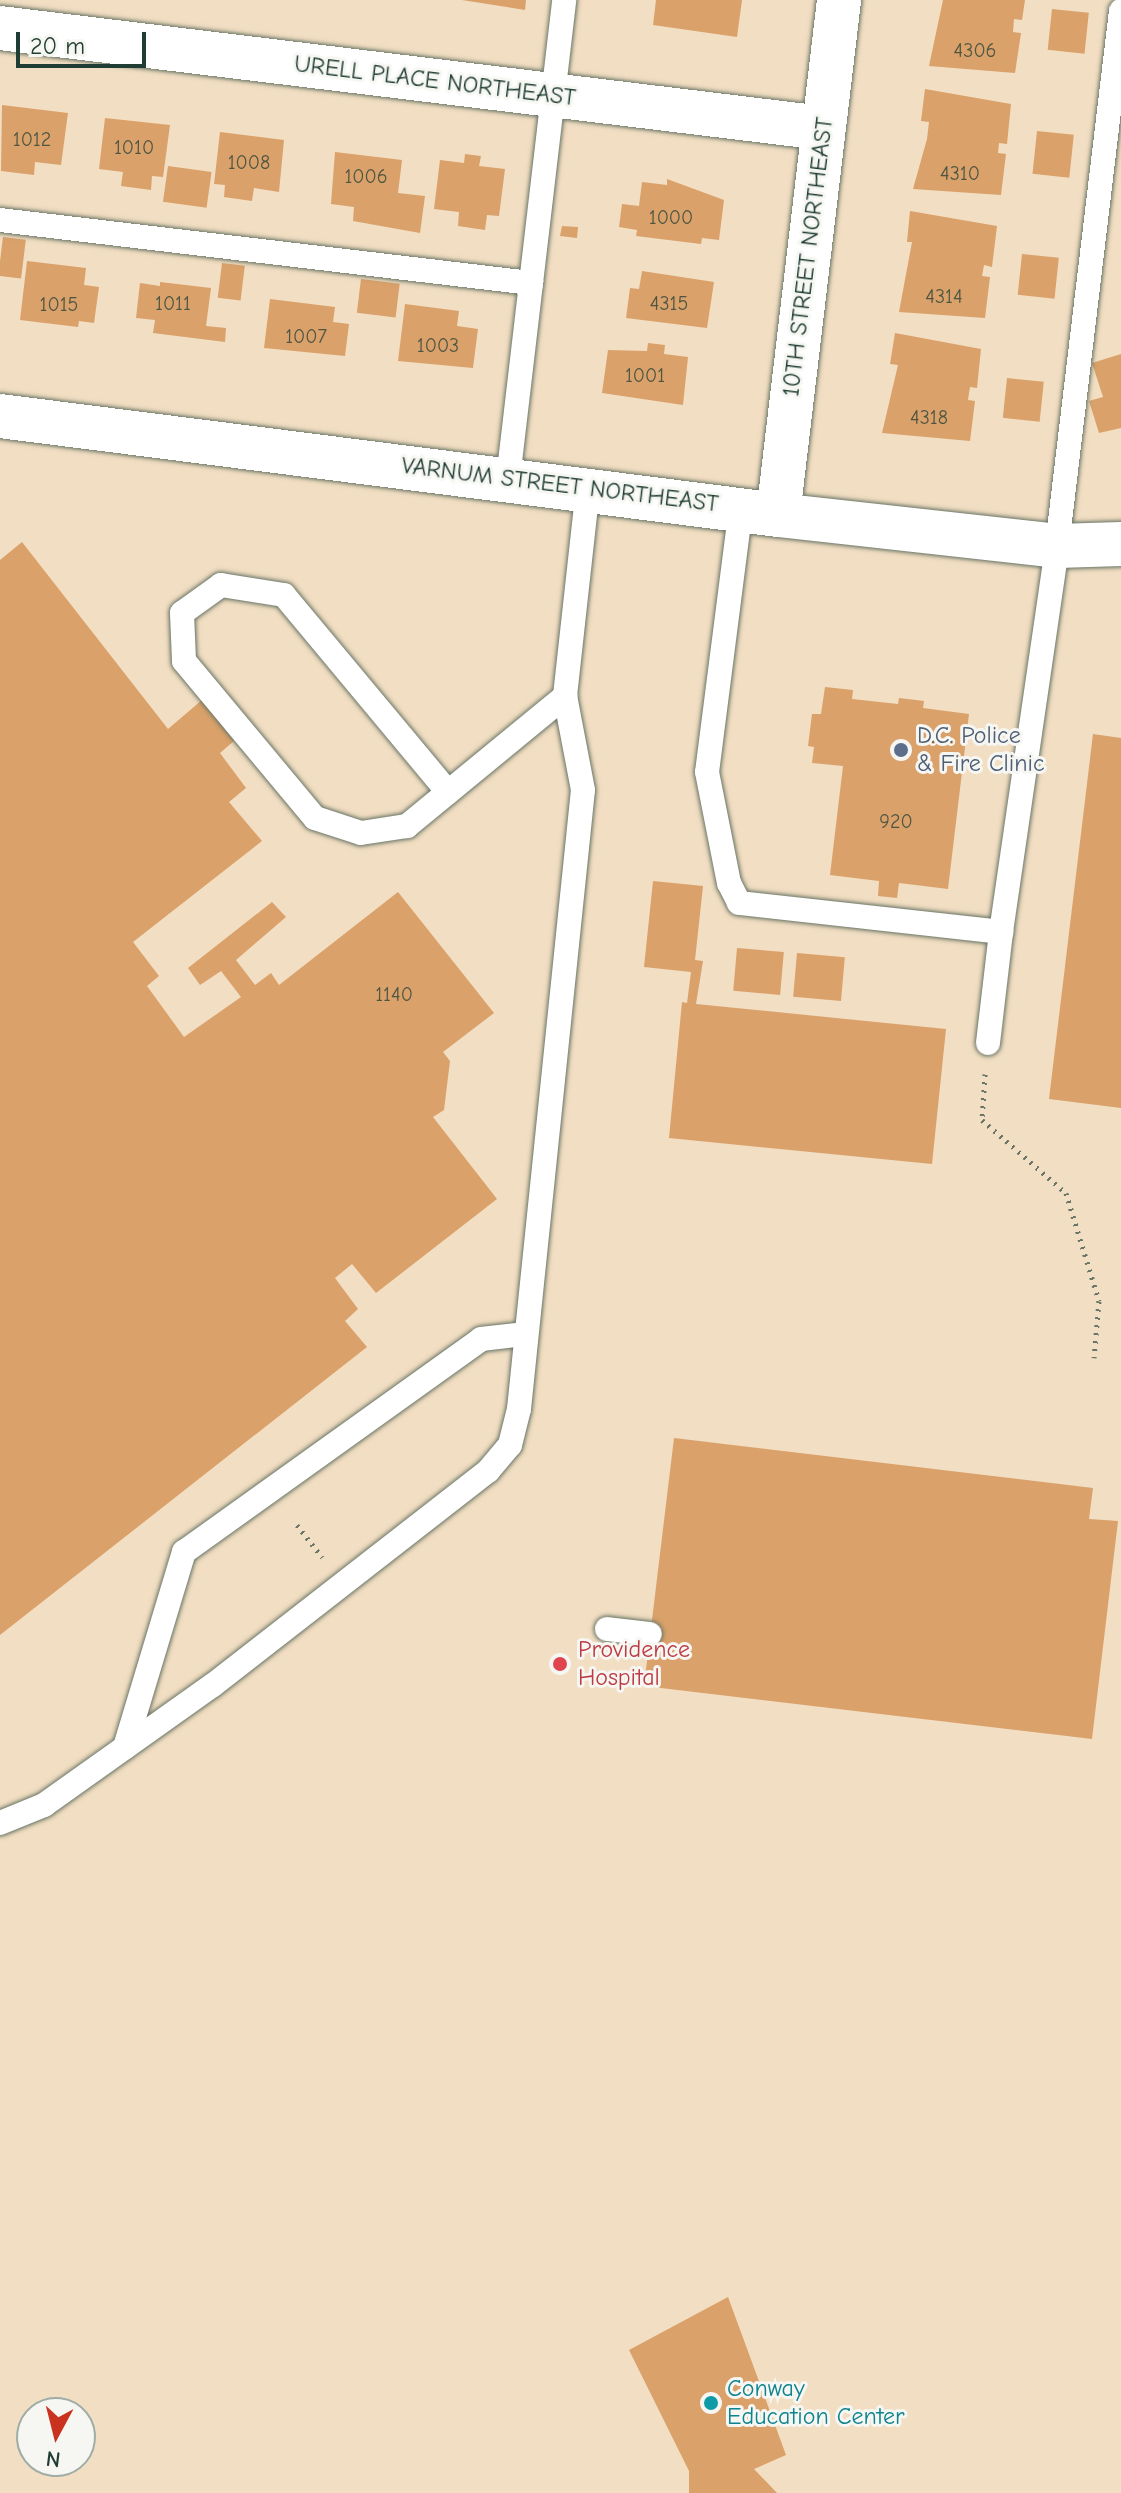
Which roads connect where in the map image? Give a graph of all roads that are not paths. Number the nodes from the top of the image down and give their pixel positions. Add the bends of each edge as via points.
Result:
1 (564, 0) edge
2 (839, 0) edge
3 (1121, 11) edge
4 (0, 28) edge
5 (1117, 84) edge
6 (553, 95) junction
7 (823, 128) junction
8 (0, 220) edge
9 (531, 283) junction
10 (0, 416) edge
11 (508, 479) junction
12 (588, 488) junction
13 (760, 511) junction
14 (1121, 544) edge
15 (1057, 546) junction
16 (565, 696) junction
17 (448, 792) junction
18 (1001, 932) junction
19 (988, 1043) road end
20 (524, 1334) junction
21 (607, 1629) dead end
22 (650, 1634) dead end
23 (125, 1747) junction
24 (0, 1823) edge

1 - 6 lane
2 - 7 street, 10TH STREET NORTHEAST
3 - 5 lane
4 - 6 street, URELL PLACE NORTHEAST
5 - 15 lane
6 - 7 street, URELL PLACE NORTHEAST
6 - 9 lane
7 - 13 street, 10TH STREET NORTHEAST
8 - 9 lane
9 - 11 lane
10 - 11 street, VARNUM STREET NORTHEAST
11 - 12 street, VARNUM STREET NORTHEAST
12 - 13 street, VARNUM STREET NORTHEAST
12 - 16 lane
13 - 15 street, VARNUM STREET NORTHEAST
13 - 18 lane via 707,772 729,883 739,903
14 - 15 street, VARNUM STREET NORTHEAST
15 - 18 lane
16 - 17 lane
16 - 20 lane via 583,790
17 - 17 lane via 407,826 361,833 315,818 184,661 182,613 221,585 284,595
18 - 19 lane
20 - 23 lane via 519,1409 510,1445 488,1471
20 - 23 lane via 481,1339 184,1552
21 - 22 lane
23 - 24 lane via 44,1805

